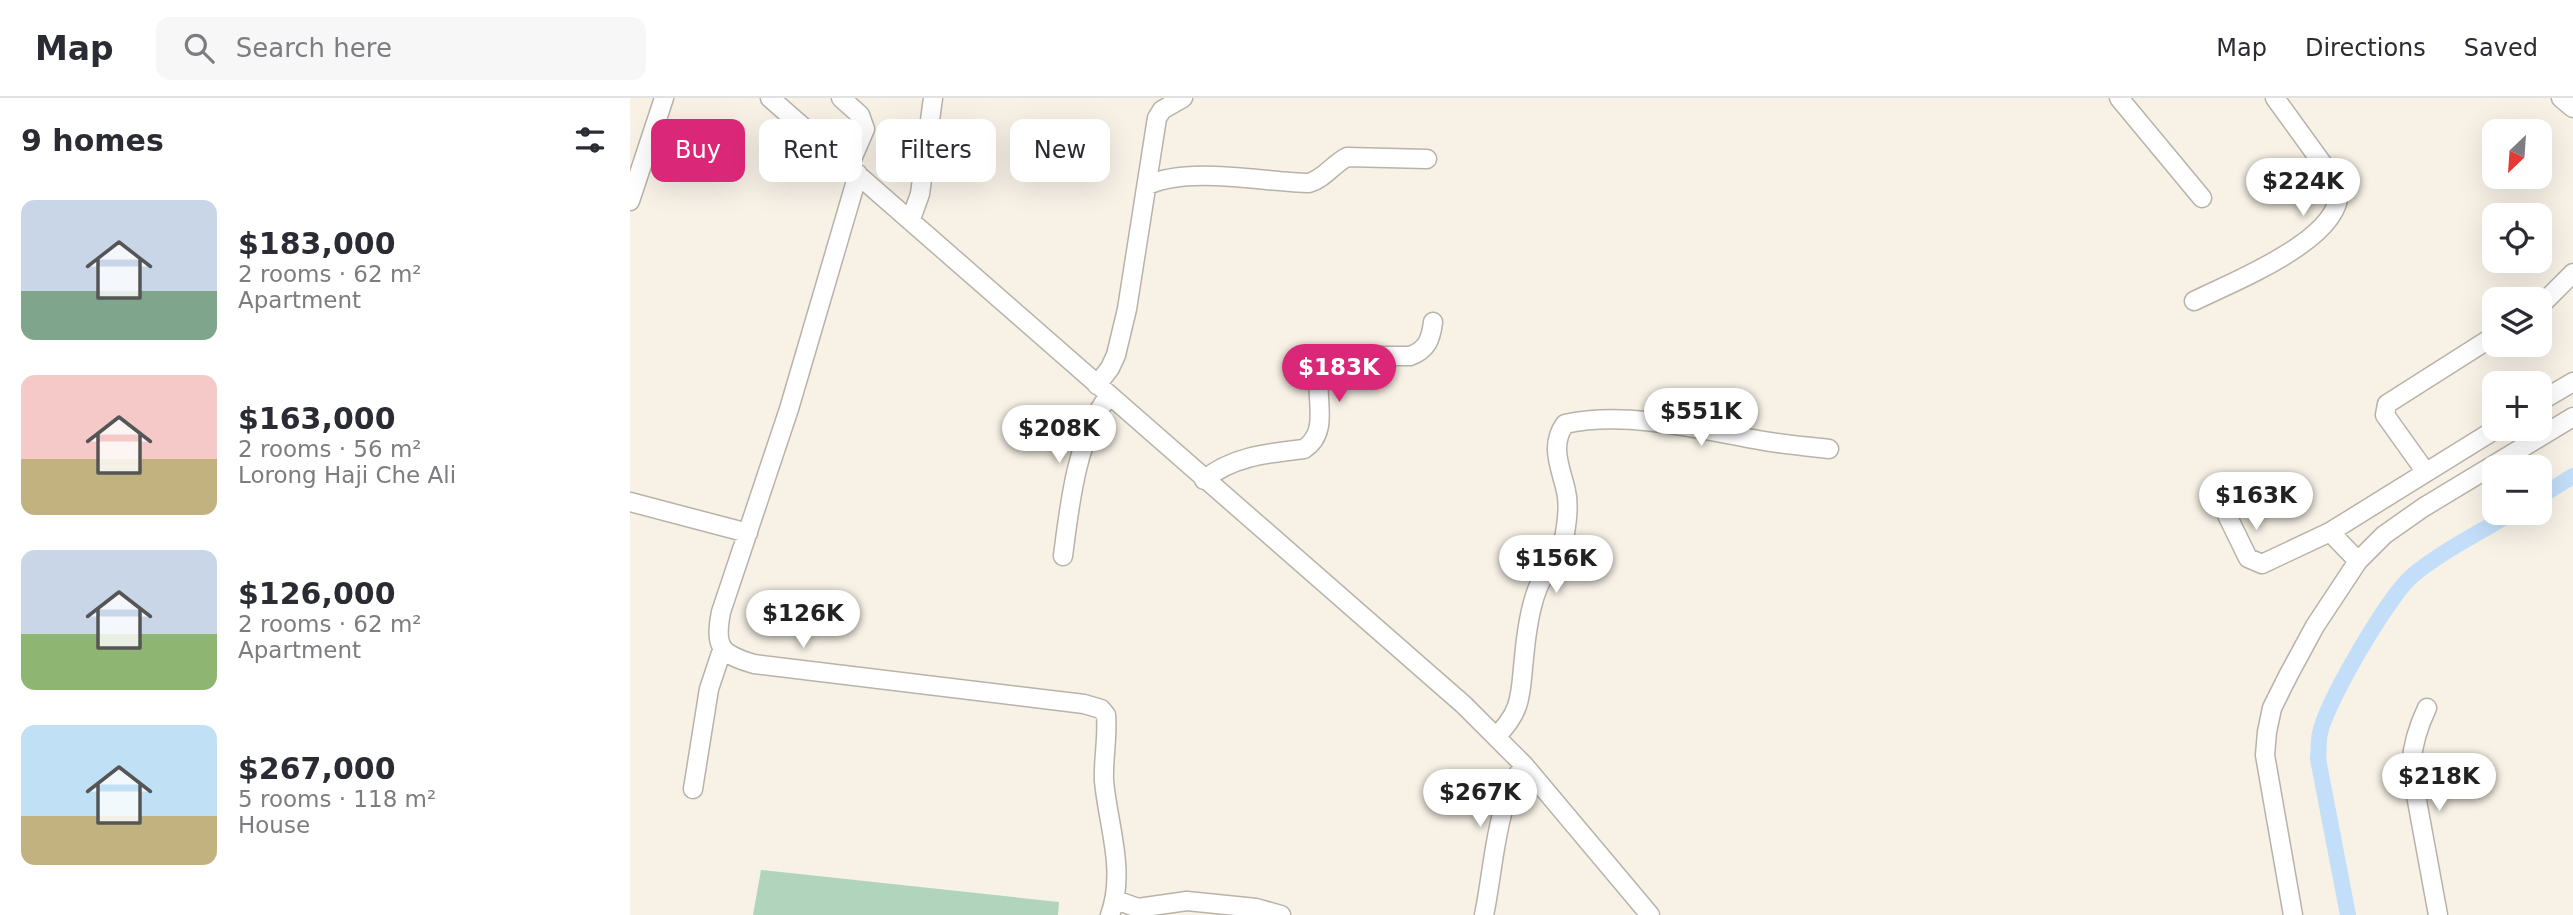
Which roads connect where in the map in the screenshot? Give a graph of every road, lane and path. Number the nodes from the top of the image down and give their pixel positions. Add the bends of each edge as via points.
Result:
1 (664, 98) edge
2 (770, 98) edge
3 (841, 98) edge
4 (933, 98) edge
5 (1183, 98) edge
6 (2119, 98) edge
7 (2274, 98) edge
8 (2561, 98) edge
9 (2573, 108) edge
10 (794, 119) edge
11 (862, 119) edge
12 (862, 120) edge
13 (862, 139) edge
14 (1427, 159) dead end
15 (862, 178) edge
16 (850, 182) edge
17 (1148, 185) junction
18 (2202, 198) dead end
19 (630, 201) edge
20 (911, 219) junction
21 (2569, 286) edge
22 (2552, 298) edge
23 (2194, 301) dead end
24 (1433, 323) dead end
25 (2482, 344) edge
26 (2573, 382) edge
27 (1103, 390) junction
28 (2552, 394) edge
29 (2573, 417) edge
30 (2482, 437) edge
31 (1829, 449) dead end
32 (2425, 471) junction
33 (1204, 480) junction
34 (630, 502) edge
35 (2231, 510) dead end
36 (2330, 532) junction
37 (748, 533) junction
38 (1063, 555) dead end
39 (2358, 561) junction
40 (722, 650) junction
41 (2427, 708) dead end
42 (1496, 737) junction
43 (1524, 765) junction
44 (693, 789) dead end
45 (1113, 907) edge
46 (1281, 915) edge
47 (1484, 915) edge
48 (1650, 915) edge
49 (2293, 915) edge
50 (2438, 915) edge

1 - 19 street
2 - 10 street
3 - 11 street
4 - 20 street via 920,194
5 - 17 street via 1157,118
6 - 18 street
7 - 23 street via 2338,185 2341,198 2320,229 2297,249
8 - 9 street
12 - 13 street
14 - 17 street via 1347,157 1309,184 1193,176 1164,178
15 - 20 street
16 - 37 street via 789,409
17 - 27 street via 1127,309
20 - 27 street
21 - 22 street
24 - 33 street via 1419,353 1326,359 1319,373 1320,417 1312,443 1304,449 1244,459
25 - 32 street via 2386,404 2385,415
26 - 28 street
27 - 33 street
27 - 38 street via 1080,463
29 - 39 street via 2424,507 2384,535
30 - 32 street
31 - 42 street via 1637,422 1565,424 1556,453 1567,493 1565,535 1536,593 1518,705
32 - 36 street
33 - 42 street
34 - 37 street
35 - 36 street via 2227,515 2248,558 2262,564
36 - 39 street
37 - 40 street via 720,612 718,641
39 - 49 street via 2289,674 2272,708 2267,732 2265,755
40 - 44 street via 709,690
40 - 45 street via 754,664 1101,709 1107,724 1104,780 1117,874
41 - 50 street via 2417,729 2411,768
42 - 43 street
43 - 47 street via 1510,789 1499,829
43 - 48 street
45 - 46 street via 1187,901

